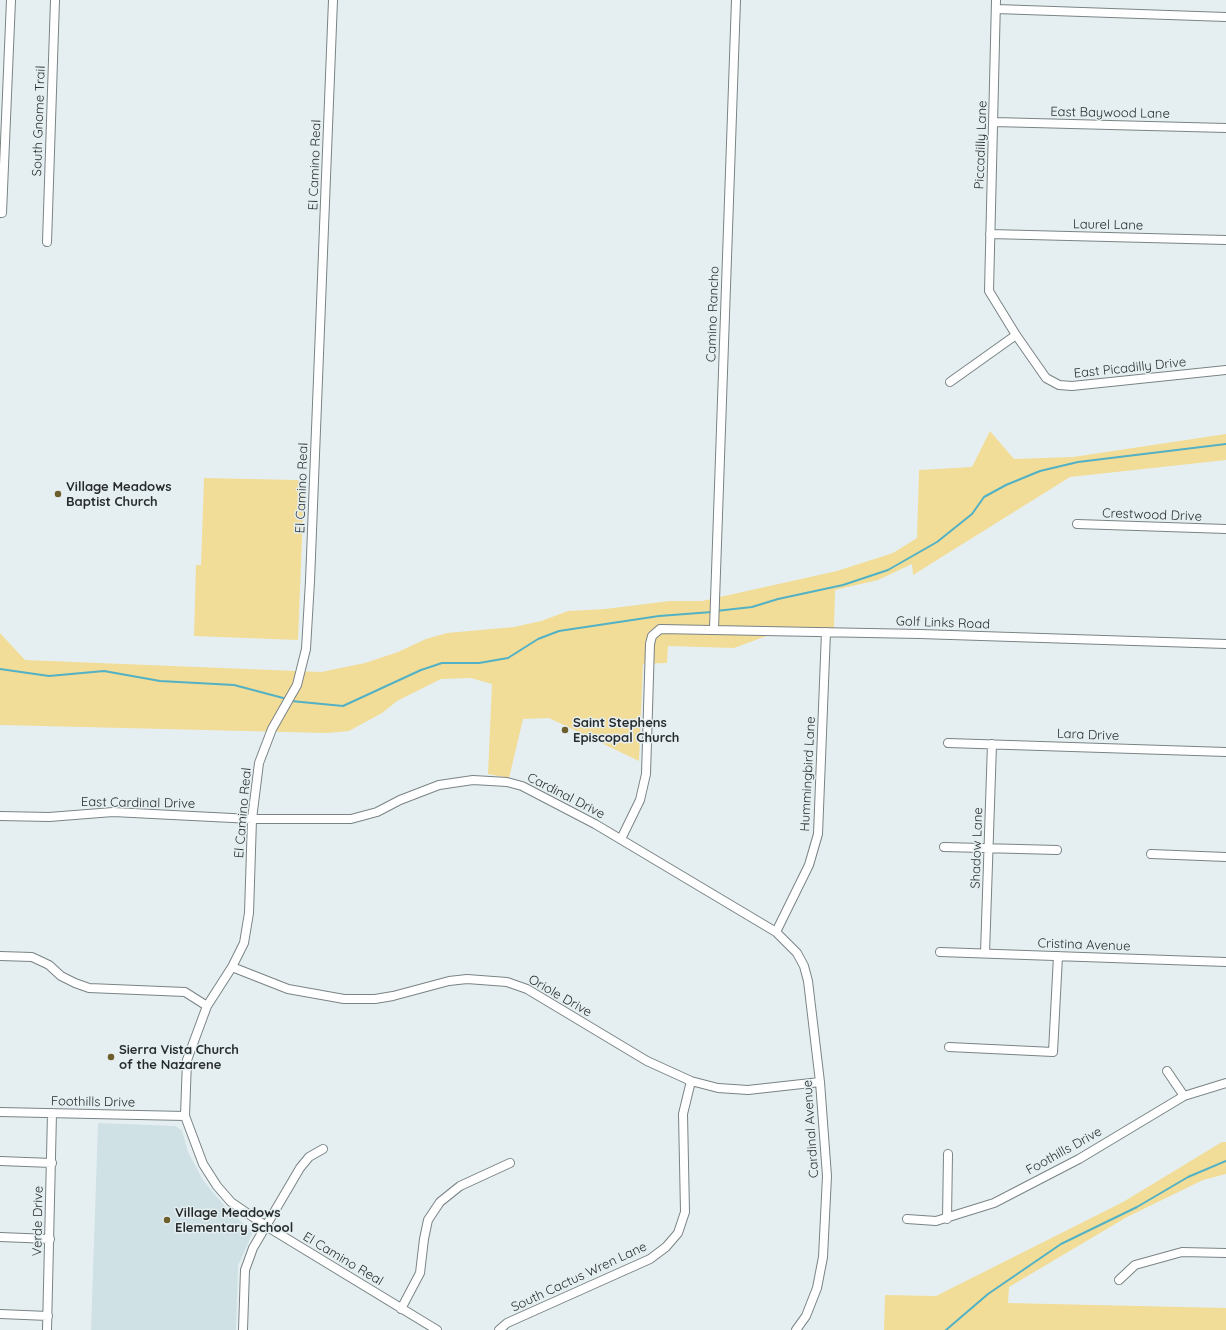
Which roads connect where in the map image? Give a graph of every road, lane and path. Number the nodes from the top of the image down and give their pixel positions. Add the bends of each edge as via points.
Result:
1 (11, 0) edge
2 (55, 0) edge
3 (333, 0) edge
4 (736, 0) edge
5 (996, 0) edge
6 (996, 9) junction
7 (1226, 16) edge
8 (994, 122) junction
9 (1226, 128) edge
10 (2, 132) edge
11 (1, 213) edge
12 (990, 234) junction
13 (1226, 240) edge
14 (47, 242) dead end
15 (989, 291) joint
16 (1016, 335) junction
17 (1226, 370) edge
18 (950, 382) dead end
19 (1077, 524) dead end
20 (1226, 529) edge
21 (714, 629) junction
22 (826, 632) junction
23 (1226, 644) edge
24 (948, 743) dead end
25 (992, 744) junction
26 (1226, 752) edge
27 (0, 816) edge
28 (252, 819) junction
29 (621, 839) junction
30 (944, 846) dead end
31 (989, 848) junction
32 (1057, 850) dead end
33 (1151, 854) dead end
34 (1226, 857) edge
35 (776, 932) junction
36 (940, 952) dead end
37 (985, 953) junction
38 (0, 956) edge
39 (1058, 956) junction
40 (1226, 962) edge
41 (232, 967) junction
42 (207, 1006) junction
43 (949, 1047) dead end
44 (1167, 1071) dead end
45 (691, 1081) junction
46 (820, 1082) junction
47 (1226, 1082) edge
48 (1184, 1096) junction
49 (0, 1112) edge
50 (52, 1113) junction
51 (185, 1116) junction
52 (323, 1149) dead end
53 (948, 1154) dead end
54 (0, 1161) edge
55 (52, 1163) junction
56 (510, 1163) dead end
57 (907, 1219) dead end
58 (947, 1219) junction
59 (266, 1226) junction
60 (0, 1237) edge
61 (50, 1239) junction
62 (1226, 1253) edge
63 (1119, 1280) dead end
64 (401, 1309) junction
65 (0, 1314) edge
66 (48, 1316) junction
67 (47, 1330) edge
68 (243, 1330) edge
69 (437, 1330) edge
70 (499, 1330) edge
71 (796, 1330) edge

1 - 10 street
2 - 14 street, South Gnome Trail
3 - 28 street, El Camino Real via 305,655 299,680 272,729 259,763
4 - 21 street, Camino Rancho
5 - 6 street, Piccadilly Lane
6 - 7 street
6 - 8 street, Piccadilly Lane
8 - 9 street, East Baywood Lane
8 - 12 street, Piccadilly Lane
10 - 11 street
12 - 13 street, Laurel Lane
12 - 15 street, Piccadilly Lane
15 - 16 street, East Picadilly Drive
16 - 17 street, East Picadilly Drive via 1046,378 1059,384 1072,386
16 - 18 street
19 - 20 street, Crestwood Drive
21 - 22 street, Golf Links Road
21 - 29 street, Golf Links Road via 660,629 652,636 646,774 640,800
22 - 23 street, Golf Links Road
22 - 35 street, Hummingbird Lane via 818,834 809,865
24 - 25 street, Lara Drive
25 - 26 street, Lara Drive
25 - 31 street, Shadow Lane
27 - 28 street, East Cardinal Drive via 49,817 113,812
28 - 29 street, Cardinal Drive via 351,819 377,812 439,785 486,780 522,786
28 - 41 street, El Camino Real via 249,913 244,943
29 - 35 street, Cardinal Drive
30 - 31 street
31 - 32 street
31 - 37 street, Shadow Lane
33 - 34 street
35 - 46 street, Cardinal Avenue via 797,953 804,966 812,1004
36 - 37 street, Cristina Avenue
37 - 39 street, Cristina Avenue
38 - 42 street via 32,957 49,965 74,983 89,988 185,992
39 - 40 street, Cristina Avenue
39 - 43 street via 1053,1052
41 - 42 street, El Camino Real
41 - 45 street, Oriole Drive via 288,989 344,999 394,996 449,981 467,979 507,982 527,989 647,1061
42 - 51 street, El Camino Real via 187,1060
44 - 48 street
45 - 46 street, Oriole Drive via 718,1088 748,1090
45 - 70 street, South Cactus Wren Lane via 683,1114 685,1212 678,1233 666,1248 650,1259 507,1324
46 - 71 street, Cardinal Avenue via 827,1176 823,1258 817,1288 806,1316
47 - 48 street, Foothills Drive
48 - 58 street, Foothills Drive via 1079,1159 994,1203
49 - 50 street, Foothills Drive
50 - 51 street, Foothills Drive
50 - 55 street, Verde Drive
51 - 59 street, El Camino Real via 203,1164 217,1186 231,1202
52 - 59 street via 309,1157 300,1168
53 - 58 street
54 - 55 street
55 - 61 street, Verde Drive
56 - 64 street via 460,1186 440,1202 428,1220 420,1274
57 - 58 street, Foothills Drive
59 - 64 street, El Camino Real
59 - 68 street via 253,1248 245,1270
60 - 61 street
61 - 66 street, Verde Drive
62 - 63 street via 1182,1252 1135,1265
64 - 69 street, El Camino Real
65 - 66 street
66 - 67 street, Verde Drive

